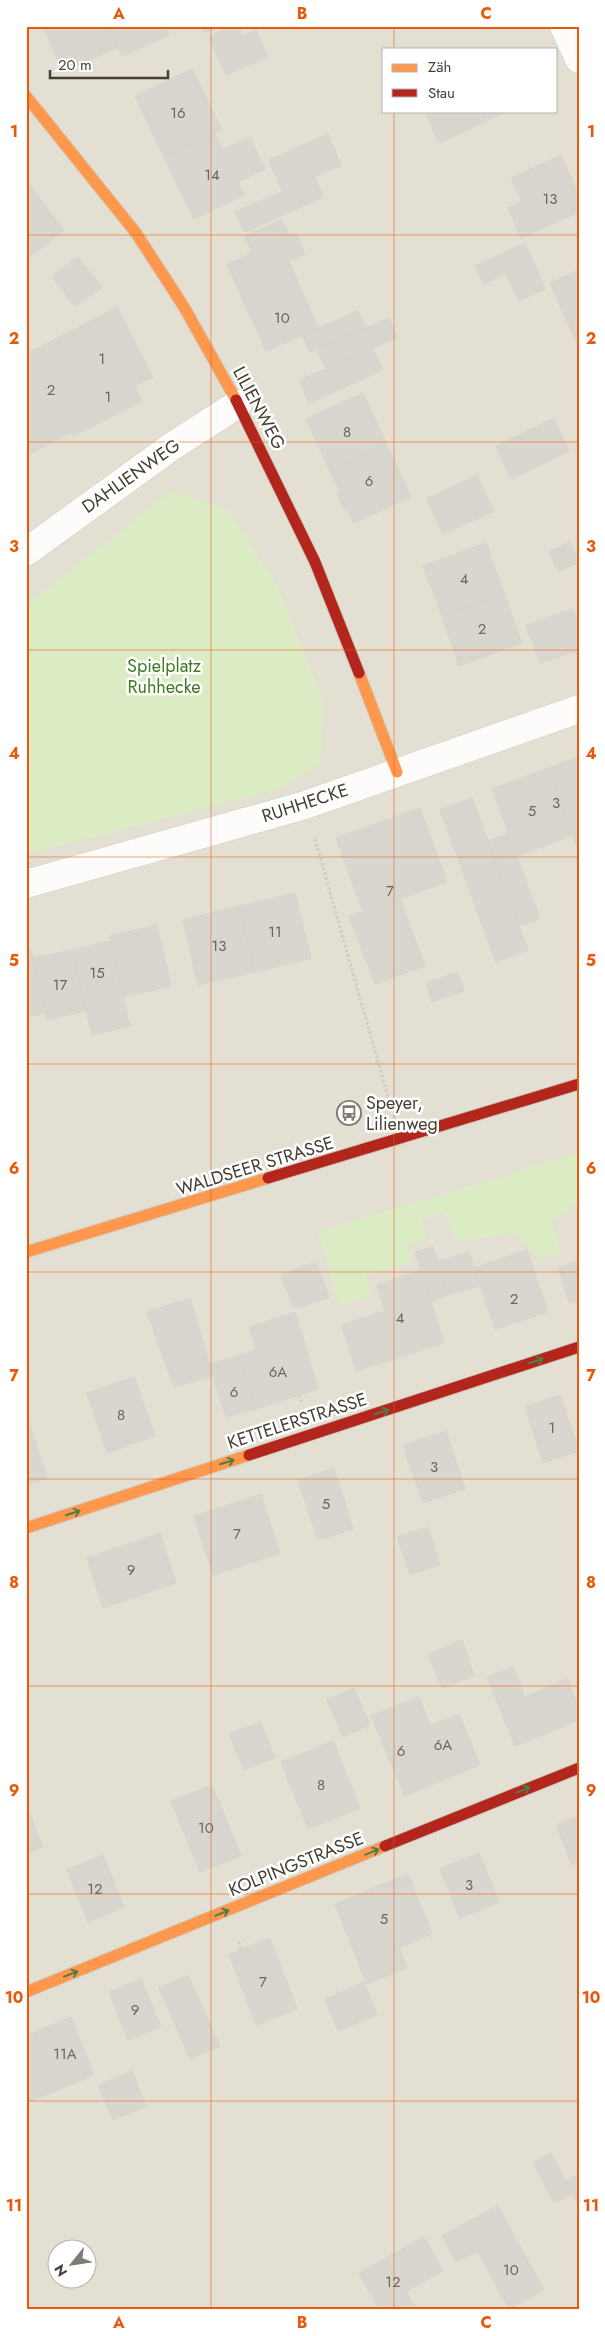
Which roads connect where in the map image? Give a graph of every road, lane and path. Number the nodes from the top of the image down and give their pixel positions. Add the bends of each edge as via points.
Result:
1 (564, 26) edge
2 (579, 59) edge
3 (26, 96) edge
4 (238, 404) junction
5 (26, 552) edge
6 (579, 709) edge
7 (397, 772) junction
8 (305, 805) junction
9 (26, 884) edge
10 (579, 1084) edge
11 (391, 1107) dead end
12 (26, 1252) edge
13 (579, 1347) edge
14 (26, 1528) edge
15 (579, 1768) edge
16 (26, 1992) edge

1 - 2 street
3 - 4 street, LILIENWEG via 136,233 184,306
4 - 5 street, DAHLIENWEG via 170,447
4 - 7 street, LILIENWEG via 315,562
6 - 7 street, RUHHECKE
7 - 8 street, RUHHECKE
8 - 9 street, RUHHECKE
8 - 11 path
10 - 12 street, WALDSEER STRASSE
14 -> 13 street, KETTELERSTRASSE
16 -> 15 street, KOLPINGSTRASSE

